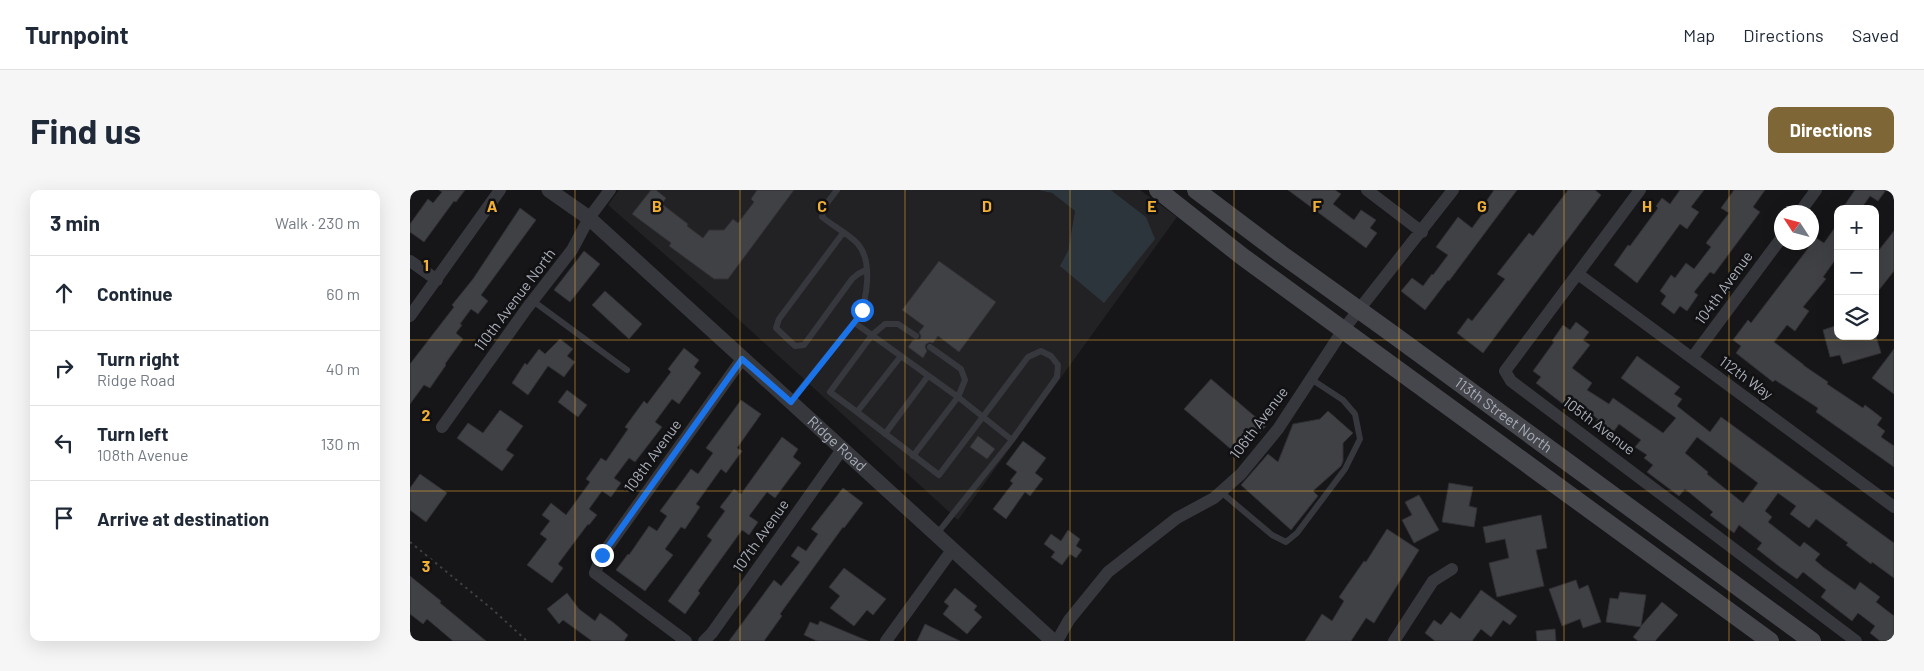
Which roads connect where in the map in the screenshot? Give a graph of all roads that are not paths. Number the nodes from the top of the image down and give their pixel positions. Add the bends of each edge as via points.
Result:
1 (500, 190) edge
2 (549, 190) edge
3 (610, 190) edge
4 (837, 190) edge
5 (1158, 190) edge
6 (1196, 190) edge
7 (1368, 190) edge
8 (1453, 190) edge
9 (1640, 190) edge
10 (1816, 190) edge
11 (1805, 205) edge
12 (589, 218) junction
13 (1422, 232) junction
14 (844, 233) junction
15 (1774, 248) edge
16 (410, 261) edge
17 (866, 270) junction
18 (1578, 274) junction
19 (437, 280) junction
20 (533, 300) junction
21 (1360, 310) junction
22 (410, 316) edge
23 (854, 322) junction
24 (1343, 330) junction
25 (872, 335) junction
26 (916, 336) dead end
27 (930, 347) dead end
28 (901, 356) junction
29 (1692, 358) junction
30 (742, 359) junction
31 (627, 370) dead end
32 (928, 376) junction
33 (1311, 378) junction
34 (958, 397) junction
35 (791, 402) junction
36 (857, 412) junction
37 (983, 417) junction
38 (442, 427) dead end
39 (885, 434) junction
40 (1012, 440) junction
41 (843, 448) junction
42 (912, 456) junction
43 (1221, 492) junction
44 (1894, 507) edge
45 (936, 535) junction
46 (952, 550) junction
47 (1452, 570) dead end
48 (686, 641) edge
49 (704, 641) edge
50 (886, 641) edge
51 (1053, 641) edge
52 (1057, 641) edge
53 (1394, 641) edge
54 (1770, 641) edge
55 (1812, 641) edge
56 (1856, 641) edge

1 - 19 street
2 - 12 street, Ridge Road
3 - 12 street, 110th Avenue North
4 - 14 lane via 824,207 822,216
5 - 24 main road, 113th Street North
6 - 21 main road, 113th Street North
7 - 13 street
8 - 13 street, 106th Avenue
9 - 18 street, 105th Avenue
10 - 11 street
12 - 20 street, 110th Avenue North via 572,250
12 - 30 street, Ridge Road
13 - 21 street, 106th Avenue
14 - 17 lane via 858,244
14 - 17 lane via 778,319 776,328 795,346 804,345 852,279
15 - 29 street, 104th Avenue
16 - 19 street
17 - 23 lane via 867,290 862,310
18 - 29 street, 112th Way
18 - 56 street, 105th Avenue via 1505,371 1511,381
19 - 22 street
20 - 31 lane
20 - 38 street, 110th Avenue North
21 - 24 street, 106th Avenue
21 - 55 main road, 113th Street North
23 - 25 lane
23 - 35 lane
24 - 33 street, 106th Avenue
24 - 54 main road, 113th Street North
25 - 26 lane via 885,324 898,324
25 - 28 lane
25 - 36 lane via 830,392
27 - 34 lane via 961,369 965,380
28 - 32 lane
28 - 36 lane
29 - 44 street, 112th Way
30 - 35 street, Ridge Road
30 - 48 street, 108th Avenue via 602,555 595,573
32 - 34 lane
32 - 39 lane
33 - 43 street, 106th Avenue via 1278,429 1241,474
33 - 43 lane via 1343,400 1355,414 1360,439 1345,469 1298,534 1286,542 1272,535
34 - 37 lane
34 - 42 lane
35 - 41 street, Ridge Road
36 - 39 lane
37 - 40 lane
37 - 40 lane via 1028,357 1041,350 1051,356 1058,365 1057,378
37 - 42 lane via 939,476
39 - 42 lane
40 - 45 lane
41 - 45 street, Ridge Road
41 - 49 street, 107th Avenue
43 - 52 street, 106th Avenue via 1177,518 1108,572
45 - 46 street, Ridge Road
46 - 50 street
46 - 51 street, Ridge Road
47 - 53 street via 1433,580

